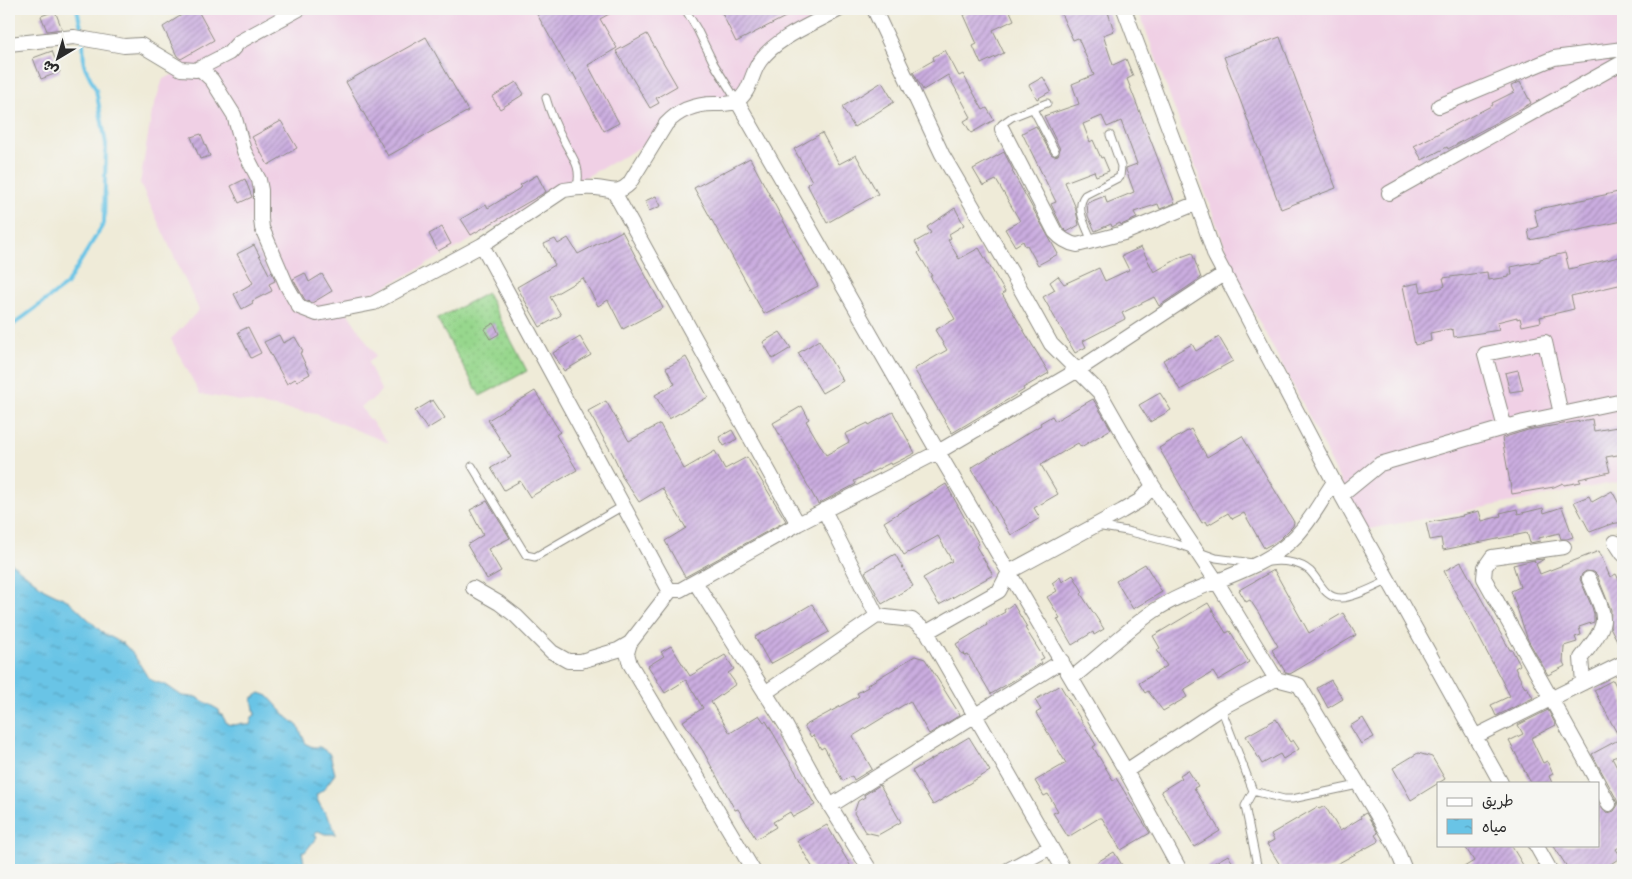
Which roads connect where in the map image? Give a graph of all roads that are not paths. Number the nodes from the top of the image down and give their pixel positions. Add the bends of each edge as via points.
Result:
1 (299, 9) edge
2 (685, 9) edge
3 (840, 9) edge
4 (874, 9) edge
5 (1124, 9) edge
6 (9, 44) edge
7 (1623, 49) edge
8 (1623, 62) edge
9 (199, 68) junction
10 (546, 98) dead end
11 (737, 101) junction
12 (1047, 103) dead end
13 (1439, 106) dead end
14 (1033, 109) junction
15 (1002, 129) joint
16 (1110, 134) dead end
17 (1055, 151) dead end
18 (577, 187) junction
19 (614, 192) junction
20 (1389, 193) dead end
21 (1197, 203) junction
22 (1092, 241) junction
23 (482, 245) junction
24 (1225, 274) junction
25 (1078, 370) junction
26 (1623, 400) edge
27 (1560, 414) junction
28 (1504, 428) junction
29 (938, 452) junction
30 (472, 466) dead end
31 (1334, 482) junction
32 (1153, 486) junction
33 (1342, 495) junction
34 (623, 506) junction
35 (824, 510) junction
36 (798, 524) junction
37 (1093, 526) junction
38 (1615, 542) dead end
39 (1564, 547) dead end
40 (1198, 553) junction
41 (1623, 554) edge
42 (1256, 564) junction
43 (1009, 572) junction
44 (1589, 579) dead end
45 (1389, 580) junction
46 (695, 582) junction
47 (1217, 582) junction
48 (473, 588) dead end
49 (671, 590) junction
50 (878, 616) junction
51 (927, 632) junction
52 (630, 643) junction
53 (1062, 661) junction
54 (1623, 663) edge
55 (1072, 678) junction
56 (1276, 679) junction
57 (1582, 683) junction
58 (765, 693) junction
59 (1551, 698) junction
60 (1221, 708) junction
61 (974, 715) junction
62 (1476, 736) junction
63 (1126, 771) junction
64 (1500, 782) edge
65 (1597, 782) edge
66 (1358, 785) junction
67 (1600, 787) edge
68 (1253, 790) junction
69 (1609, 804) dead end
70 (830, 806) junction
71 (1537, 846) edge
72 (1051, 847) junction
73 (1174, 868) edge
74 (753, 870) edge
75 (870, 870) edge
76 (1008, 870) edge
77 (1064, 870) edge
78 (1258, 870) edge
79 (1405, 870) edge
80 (1550, 870) edge

1 - 9 street
2 - 11 lane
3 - 11 street via 780,41 760,61
4 - 25 street via 942,154 1051,344
5 - 21 street
6 - 9 street via 74,37 124,46 141,45 181,70
7 - 13 street via 1554,58
8 - 20 street
9 - 23 street via 212,80 234,115 244,151 261,190 262,228 299,307 317,314 374,303
10 - 18 lane via 578,167
11 - 19 street via 689,108 672,118 630,184
11 - 29 street
12 - 14 lane
14 - 15 lane via 1012,117 1002,124
14 - 17 lane
15 - 22 street via 1055,232 1070,244
16 - 22 lane via 1121,166 1120,177 1080,200
18 - 19 street
18 - 23 street via 564,190
19 - 36 street
21 - 22 street via 1124,233
21 - 24 street via 1215,256
23 - 34 street
24 - 25 street
24 - 31 street
25 - 29 street
25 - 32 street via 1100,394
26 - 27 street
27 - 28 street
27 - 28 street via 1545,342 1484,354
28 - 33 street via 1380,464
29 - 35 street
29 - 43 street
30 - 34 lane via 526,555 535,557
31 - 33 street
31 - 42 street via 1298,534
32 - 37 street via 1139,501
32 - 40 street
33 - 45 street
34 - 49 street
35 - 36 street
35 - 50 street
36 - 46 street
37 - 40 lane via 1127,531
37 - 43 street
38 - 41 street
39 - 59 street via 1492,557 1484,566 1484,578
40 - 42 lane
40 - 47 street
42 - 45 lane via 1277,561 1298,564 1308,570 1331,596 1342,598
42 - 47 street
43 - 51 street via 999,591
43 - 53 street
44 - 57 street via 1604,619 1598,636 1581,658
45 - 62 street
46 - 49 street via 680,590
46 - 58 street
47 - 55 street via 1186,593 1155,610
47 - 56 street
48 - 52 street via 516,616 552,652 568,660 581,661
49 - 52 street
50 - 51 street via 912,620
50 - 58 street
51 - 61 street
52 - 74 street via 627,653 630,664
53 - 55 street
53 - 61 street
54 - 57 street
55 - 63 street
56 - 60 street
56 - 66 street via 1298,685
57 - 59 street
58 - 70 street
59 - 62 street
59 - 65 street
60 - 63 street
60 - 68 lane
61 - 70 street
61 - 72 street
62 - 64 street
63 - 73 street
66 - 68 lane via 1292,798
66 - 79 street via 1395,845
67 - 69 street
68 - 78 lane via 1245,806
70 - 75 street
71 - 80 street
72 - 76 street
72 - 77 street

